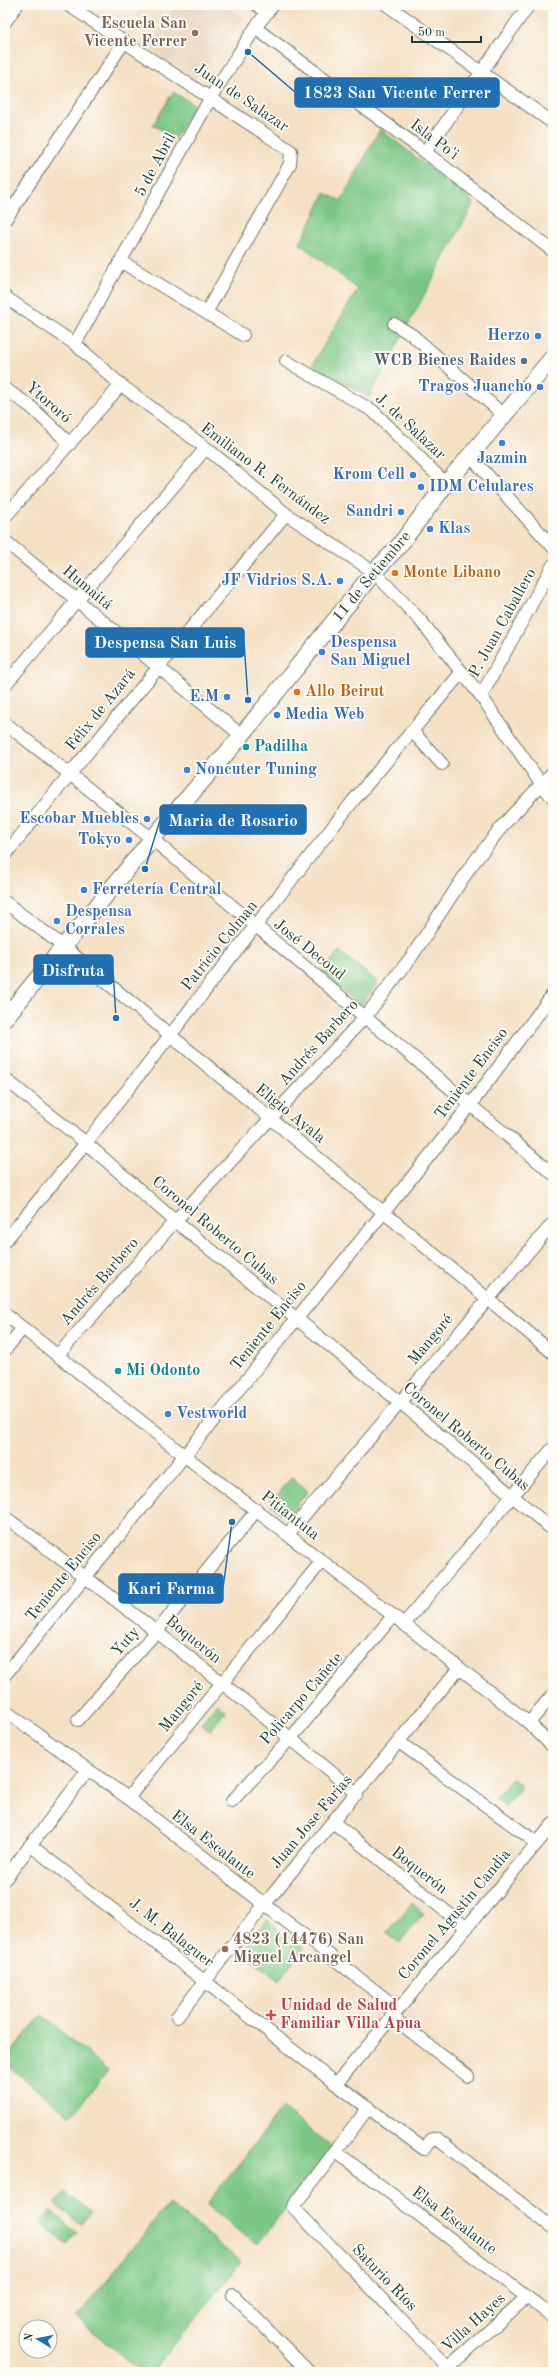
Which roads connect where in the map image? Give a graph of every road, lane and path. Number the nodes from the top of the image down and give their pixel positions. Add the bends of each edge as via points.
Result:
1 (17, 5) edge
2 (68, 5) edge
3 (257, 5) edge
4 (387, 5) edge
5 (529, 5) edge
6 (270, 8) edge
7 (5, 22) edge
8 (255, 28) junction
9 (124, 42) junction
10 (483, 71) junction
11 (211, 97) junction
12 (553, 123) edge
13 (425, 152) junction
14 (5, 220) edge
15 (553, 252) edge
16 (122, 262) junction
17 (5, 297) edge
18 (207, 311) junction
19 (394, 324) dead end
20 (243, 335) dead end
21 (75, 344) junction
22 (553, 357) edge
23 (286, 361) dead end
24 (121, 385) junction
25 (5, 389) edge
26 (505, 416) junction
27 (70, 444) junction
28 (206, 448) junction
29 (470, 456) junction
30 (446, 484) junction
31 (286, 514) junction
32 (5, 518) edge
33 (5, 541) edge
34 (553, 547) edge
35 (553, 564) edge
36 (374, 572) junction
37 (76, 600) junction
38 (157, 668) junction
39 (461, 673) junction
40 (5, 685) edge
41 (481, 696) junction
42 (5, 723) edge
43 (412, 731) junction
44 (241, 735) junction
45 (442, 764) dead end
46 (553, 772) edge
47 (69, 775) junction
48 (542, 785) junction
49 (553, 798) edge
50 (152, 839) junction
51 (5, 855) edge
52 (5, 902) edge
53 (256, 928) junction
54 (63, 946) junction
55 (553, 994) edge
56 (365, 1017) junction
57 (5, 1018) edge
58 (168, 1035) junction
59 (5, 1079) edge
60 (471, 1104) junction
61 (272, 1119) junction
62 (86, 1143) junction
63 (553, 1174) edge
64 (384, 1212) junction
65 (175, 1220) junction
66 (553, 1223) edge
67 (5, 1241) edge
68 (487, 1298) junction
69 (5, 1314) edge
70 (295, 1319) junction
71 (23, 1328) junction
72 (5, 1350) edge
73 (553, 1353) edge
74 (58, 1355) junction
75 (400, 1402) junction
76 (553, 1448) edge
77 (185, 1456) junction
78 (511, 1496) junction
79 (257, 1510) junction
80 (5, 1517) edge
81 (553, 1530) edge
82 (288, 1534) junction
83 (322, 1561) junction
84 (85, 1577) junction
85 (393, 1616) junction
86 (404, 1624) junction
87 (157, 1631) junction
88 (459, 1668) junction
89 (5, 1675) edge
90 (221, 1683) junction
91 (553, 1694) edge
92 (5, 1711) edge
93 (78, 1720) dead end
94 (529, 1723) junction
95 (292, 1738) junction
96 (399, 1742) junction
97 (553, 1747) edge
98 (87, 1771) junction
99 (357, 1794) junction
100 (128, 1798) junction
101 (232, 1801) dead end
102 (334, 1823) junction
103 (553, 1824) edge
104 (537, 1843) junction
105 (30, 1845) junction
106 (5, 1879) edge
107 (264, 1905) junction
108 (467, 1928) junction
109 (206, 1980) junction
110 (394, 2012) junction
111 (177, 2017) dead end
112 (468, 2076) dead end
113 (336, 2084) junction
114 (369, 2107) junction
115 (336, 2152) junction
116 (553, 2228) edge
117 (233, 2294) dead end
118 (527, 2297) junction
119 (553, 2317) edge
120 (447, 2370) edge
121 (309, 2372) edge

1 - 7 street
2 - 9 street, Juan de Salazar
3 - 6 street
4 - 10 street
5 - 10 street
6 - 8 street, 5 de Abril
8 - 11 street, 5 de Abril
8 - 13 street, Isla Po'i
9 - 11 street, Juan de Salazar
9 - 14 street
10 - 12 street
10 - 13 street
11 - 16 street, 5 de Abril
11 - 18 street, Juan de Salazar via 291,151 292,155 290,164
13 - 15 street, Isla Po'i
16 - 18 street
16 - 21 street, 5 de Abril
17 - 21 street, Emiliano R. Fernández
18 - 20 street
19 - 26 street via 412,335
21 - 24 street, Emiliano R. Fernández
22 - 26 main road, 11 de Setiembre
23 - 30 street, J. de Salazar via 373,411
24 - 27 street
24 - 28 street, Emiliano R. Fernández
25 - 27 street, Ytororó via 30,406
26 - 29 main road, 11 de Setiembre
27 - 32 street
28 - 31 street, Emiliano R. Fernández
28 - 37 street
29 - 30 main road, 11 de Setiembre
29 - 34 street
30 - 36 main road, 11 de Setiembre via 398,547
31 - 36 street, Emiliano R. Fernández
31 - 38 street, Félix de Azará
33 - 37 street, Humaitá
35 - 41 street, P. Juan Caballero
36 - 39 street, Emiliano R. Fernández via 420,620
36 - 44 main road, 11 de Setiembre
37 - 38 street, Humaitá
37 - 40 street
38 - 44 street, Humaitá
38 - 47 street, Félix de Azará
39 - 41 street, Emiliano R. Fernández
39 - 43 street, Patricio Colman
41 - 48 street, Emiliano R. Fernández
42 - 47 street, José Decoud
43 - 45 street
43 - 53 street, Patricio Colman via 353,801
44 - 50 main road, 11 de Setiembre
46 - 48 street, Andrés Barbero
47 - 50 street, José Decoud
47 - 51 street, Félix de Azará
48 - 49 street, Emiliano R. Fernández
48 - 56 street, Andrés Barbero via 504,824 471,866 412,956
50 - 53 street, José Decoud
50 - 54 main road, 11 de Setiembre
52 - 54 street, Eligio Ayala
53 - 56 street, José Decoud
53 - 58 street, Patricio Colman
54 - 57 main road, 11 de Setiembre
54 - 58 street, Eligio Ayala
55 - 60 street, Teniente Enciso
56 - 60 street, José Decoud
56 - 61 street, Andrés Barbero
58 - 61 street, Eligio Ayala
58 - 62 street, Patricio Colman
59 - 62 street, Coronel Roberto Cubas
60 - 63 street, José Decoud
60 - 64 street, Teniente Enciso
61 - 64 street, Eligio Ayala
61 - 65 street, Andrés Barbero
62 - 65 street, Coronel Roberto Cubas
62 - 67 street, Patricio Colman
64 - 68 street, Eligio Ayala
64 - 70 street, Teniente Enciso
65 - 70 street, Coronel Roberto Cubas
65 - 74 street, Andrés Barbero
66 - 68 street, Mangoré
68 - 73 street, Eligio Ayala
68 - 75 street, Mangoré
69 - 71 street, Pitiantuta
70 - 75 street, Coronel Roberto Cubas
70 - 77 street, Teniente Enciso
71 - 72 street
71 - 74 street, Pitiantuta
74 - 77 street, Pitiantuta
75 - 78 street, Coronel Roberto Cubas
75 - 82 street, Mangoré
76 - 78 street
77 - 79 street, Pitiantuta
77 - 84 street, Teniente Enciso
78 - 81 street, Coronel Roberto Cubas
78 - 86 street
79 - 82 street, Pitiantuta
79 - 87 street, Yuty
80 - 84 street, Boquerón
82 - 83 street, Pitiantuta
83 - 85 street, Pitiantuta
83 - 90 street, Mangoré
84 - 87 street, Boquerón
84 - 89 street, Teniente Enciso
85 - 86 street, Pitiantuta
85 - 95 street, Policarpo Cañete
86 - 88 street, Pitiantuta
87 - 90 street, Boquerón
87 - 93 street, Yuty
88 - 94 street, Pitiantuta
88 - 96 street, Juan Jose Farias
90 - 95 street, Boquerón
90 - 100 street, Mangoré
91 - 94 street
92 - 98 street, Elsa Escalante
94 - 97 street, Pitiantuta
95 - 99 street, Boquerón
95 - 101 street, Policarpo Cañete
96 - 99 street, Juan Jose Farias
96 - 104 street
98 - 100 street, Elsa Escalante
98 - 105 street
99 - 102 street, Juan Jose Farias
100 - 107 street, Elsa Escalante
102 - 107 street, Juan Jose Farias
102 - 108 street, Boquerón
103 - 104 street, Coronel Agustin Candia
104 - 108 street, Coronel Agustin Candia
105 - 106 street
105 - 109 street, J. M. Balaguer
107 - 109 street, Juan Jose Farias
107 - 110 street, Elsa Escalante
108 - 110 street, Coronel Agustin Candia
109 - 111 street, Juan Jose Farias
109 - 113 street, J. M. Balaguer
110 - 112 street, Elsa Escalante
110 - 113 street, Coronel Agustin Candia
113 - 114 street, J. M. Balaguer
114 - 115 street
114 - 116 street, J. M. Balaguer via 424,2149 436,2138
115 - 118 street, Elsa Escalante
115 - 120 street, Saturio Ríos via 293,2207
117 - 121 street
118 - 119 street, Elsa Escalante
118 - 120 street, Villa Hayes

